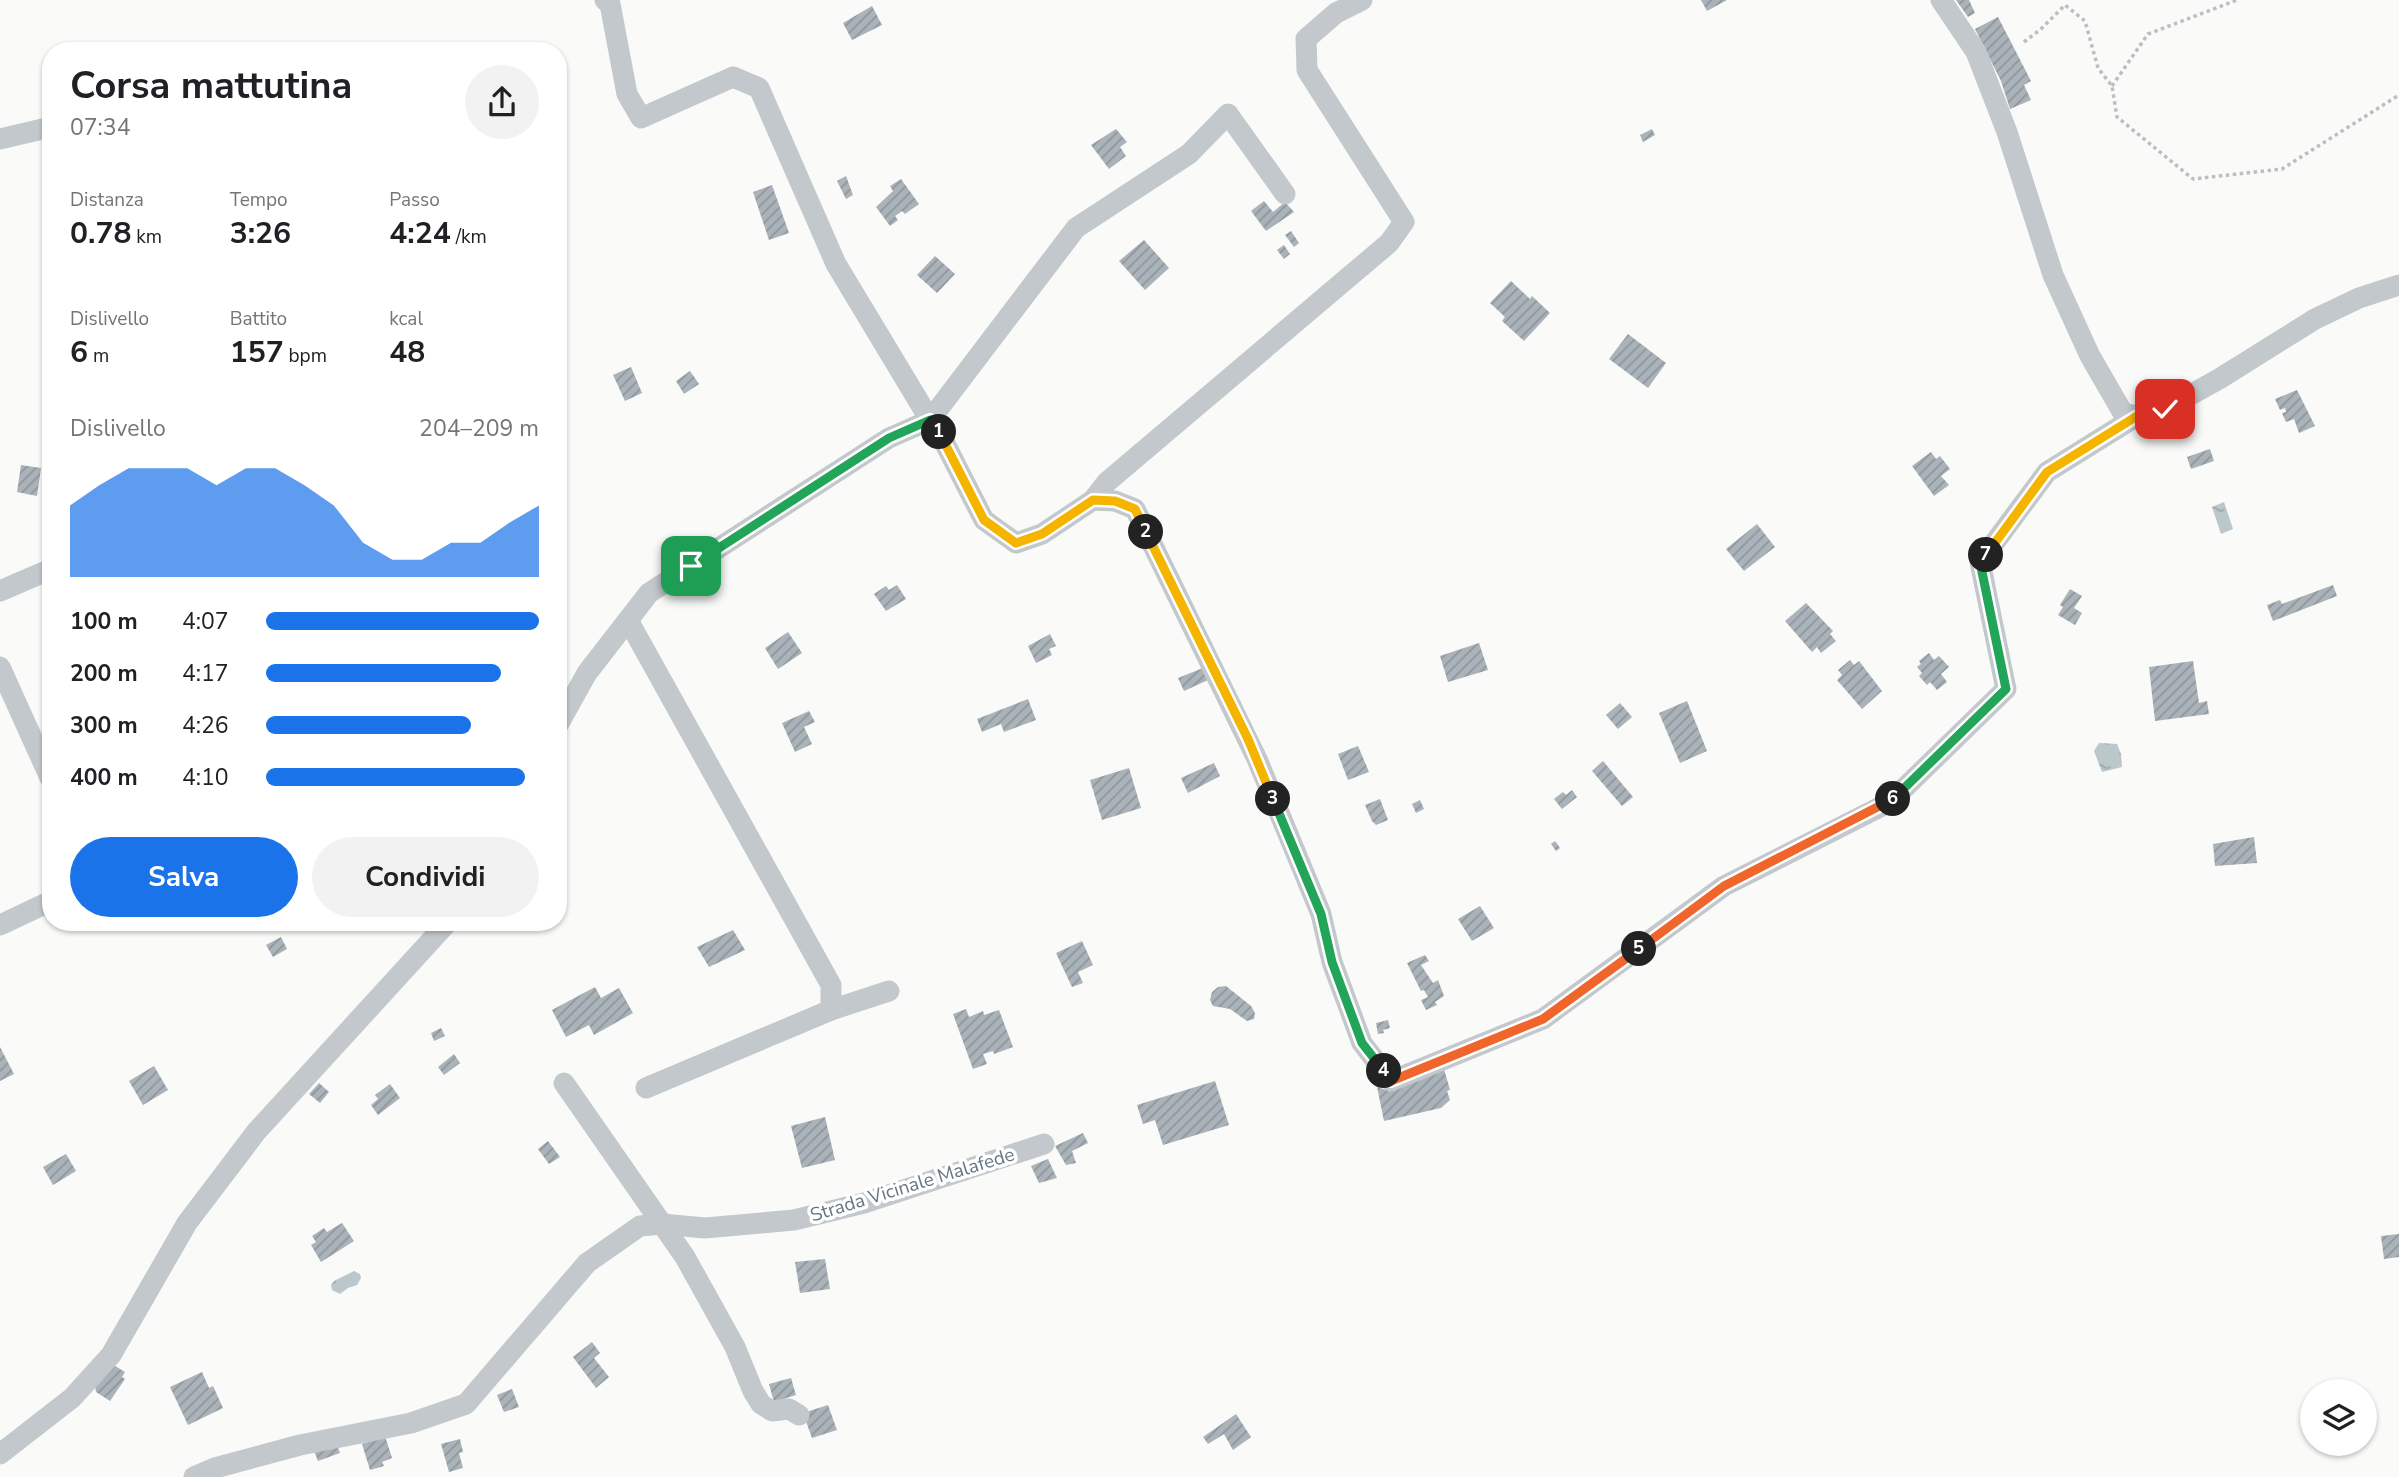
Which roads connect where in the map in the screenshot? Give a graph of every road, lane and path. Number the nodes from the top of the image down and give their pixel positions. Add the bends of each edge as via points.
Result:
1 (605, 0) edge
2 (1362, 0) edge
3 (1941, 0) edge
4 (2237, 0) edge
5 (2024, 42) dead end
6 (2112, 86) junction
7 (2399, 95) edge
8 (42, 129) edge
9 (0, 139) edge
10 (1285, 194) dead end
11 (2399, 285) edge
12 (2137, 416) junction
13 (930, 420) junction
14 (1093, 500) junction
15 (42, 573) edge
16 (0, 591) edge
17 (628, 620) junction
18 (0, 667) edge
19 (567, 708) edge
20 (42, 760) edge
21 (42, 905) edge
22 (0, 925) edge
23 (440, 931) edge
24 (889, 990) dead end
25 (831, 1010) junction
26 (564, 1083) dead end
27 (646, 1088) dead end
28 (1044, 1144) dead end
29 (662, 1224) junction
30 (799, 1415) dead end
31 (0, 1454) edge
32 (194, 1477) edge

1 - 13 street via 610,4 627,93 640,118 733,77 759,88 836,264
2 - 14 street via 1336,13 1306,38 1307,70 1404,222 1390,243 1107,482
3 - 12 street via 1976,52 2053,275 2090,356 2123,413
4 - 6 path via 2148,34
5 - 6 path via 2065,5 2085,21 2098,68
6 - 7 path via 2117,117 2193,179 2282,169
8 - 9 street
10 - 13 street via 1228,114 1189,154 1076,228
11 - 12 street via 2315,319 2165,409
12 - 14 street via 2047,472 1980,562 2006,689 1890,802 1724,886 1543,1019 1391,1081 1362,1043 1332,962 1321,914 1253,749 1135,509 1115,501
13 - 14 street via 984,520 1016,543 1042,534
13 - 17 street via 889,438 649,593
15 - 16 street
17 - 19 street via 587,673
17 - 25 street via 831,985
18 - 20 street
21 - 22 street
23 - 31 street via 256,1132 187,1223 111,1355 72,1398
24 - 25 street
25 - 27 street
26 - 29 street
28 - 29 street, Strada Vicinale Malafede via 864,1203 794,1220 705,1228
29 - 30 street via 735,1347 761,1404 772,1411 789,1409
29 - 32 street, Strada Vicinale Malafede via 640,1226 587,1263 466,1404 411,1423 300,1445

